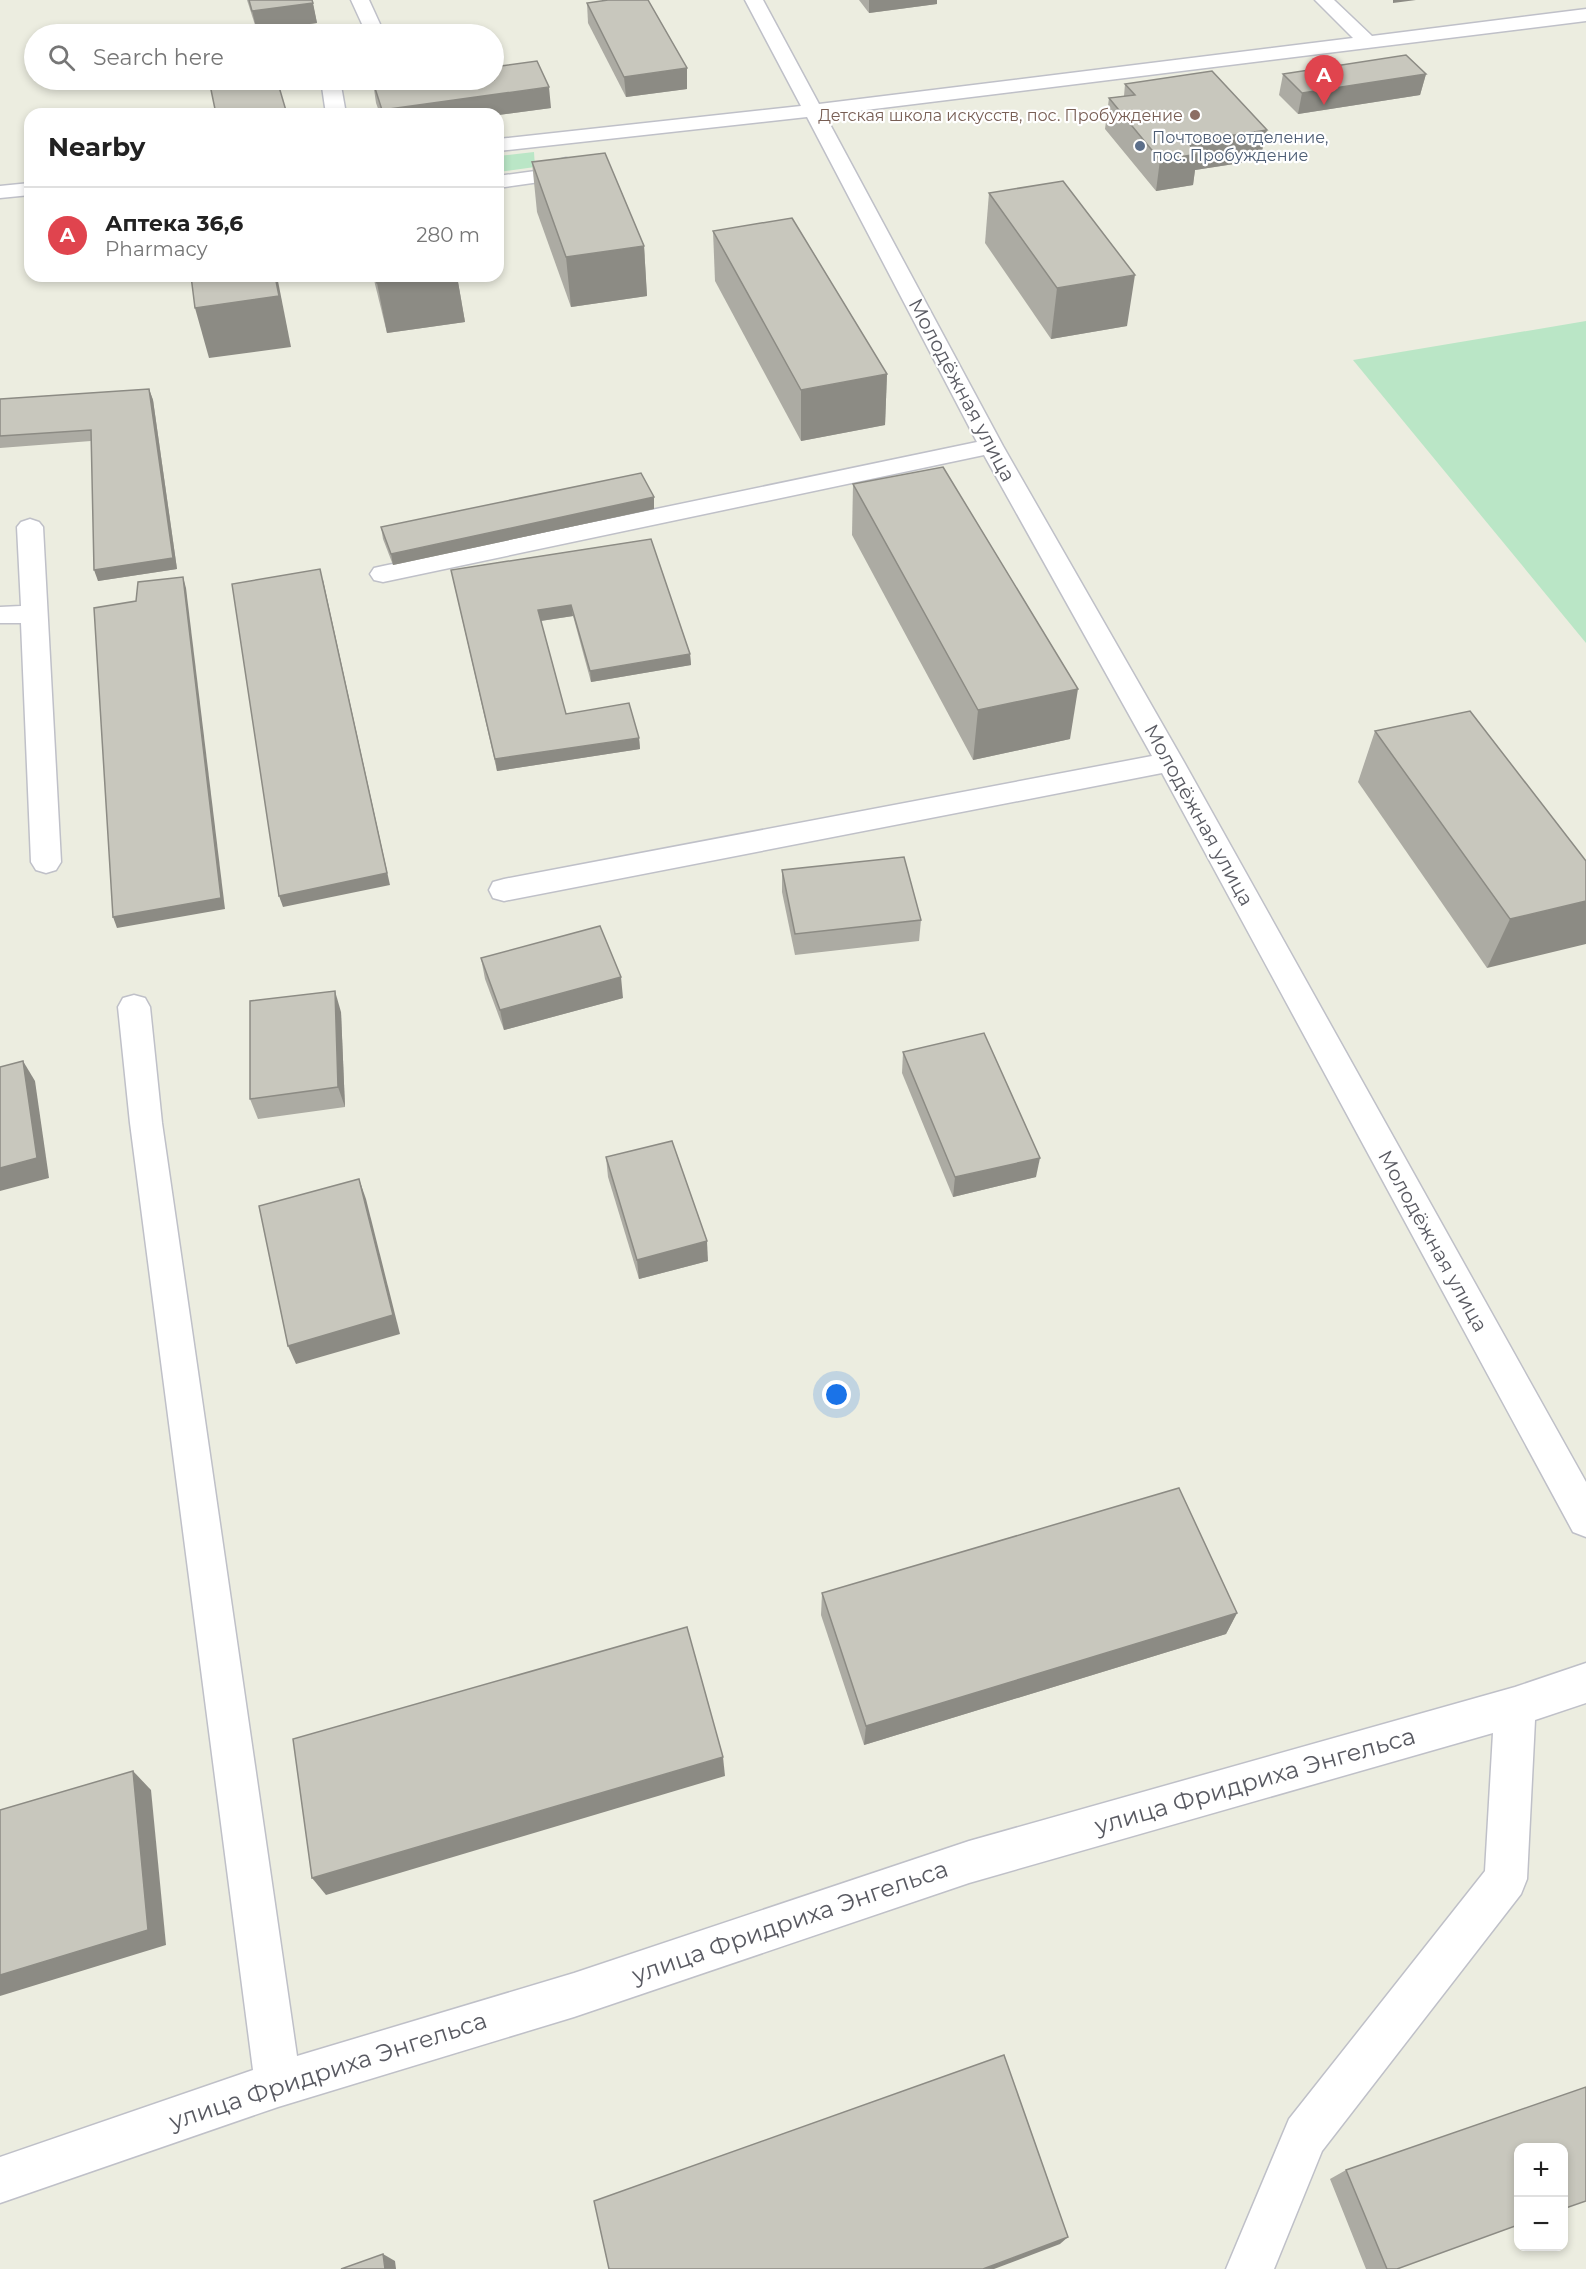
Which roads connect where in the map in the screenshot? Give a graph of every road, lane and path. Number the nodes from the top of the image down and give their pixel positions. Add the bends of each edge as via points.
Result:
1 (360, 0) edge
2 (754, 0) edge
3 (1324, 0) edge
4 (1497, 8) dead end
5 (1586, 15) edge
6 (1514, 23) junction
7 (371, 24) edge
8 (1367, 42) junction
9 (332, 90) edge
10 (335, 108) edge
11 (812, 111) junction
12 (559, 139) junction
13 (504, 144) edge
14 (504, 181) edge
15 (24, 190) edge
16 (0, 192) edge
17 (991, 446) junction
18 (30, 527) dead end
19 (383, 574) dead end
20 (34, 614) junction
21 (0, 615) edge
22 (1170, 762) junction
23 (46, 862) dead end
24 (504, 890) dead end
25 (134, 1006) dead end
26 (1586, 1519) edge
27 (1586, 1683) edge
28 (1515, 1707) junction
29 (278, 2084) junction
30 (0, 2180) edge
31 (1250, 2269) edge

1 - 7 street
2 - 11 street, Молодёжная улица
3 - 8 street
4 - 6 street
5 - 6 street
6 - 8 street
8 - 11 street
9 - 10 street
11 - 12 street
11 - 17 street, Молодёжная улица
12 - 13 street
12 - 14 street via 568,173
15 - 16 street
17 - 19 street
17 - 22 street, Молодёжная улица
18 - 20 street
20 - 21 street
20 - 23 street
22 - 24 street
22 - 26 street, Молодёжная улица
25 - 29 street via 146,1124
27 - 28 street, улица Фридриха Энгельса
28 - 29 street, улица Фридриха Энгельса via 969,1862 574,1995
28 - 31 street via 1506,1880 1305,2136
29 - 30 street, улица Фридриха Энгельса

